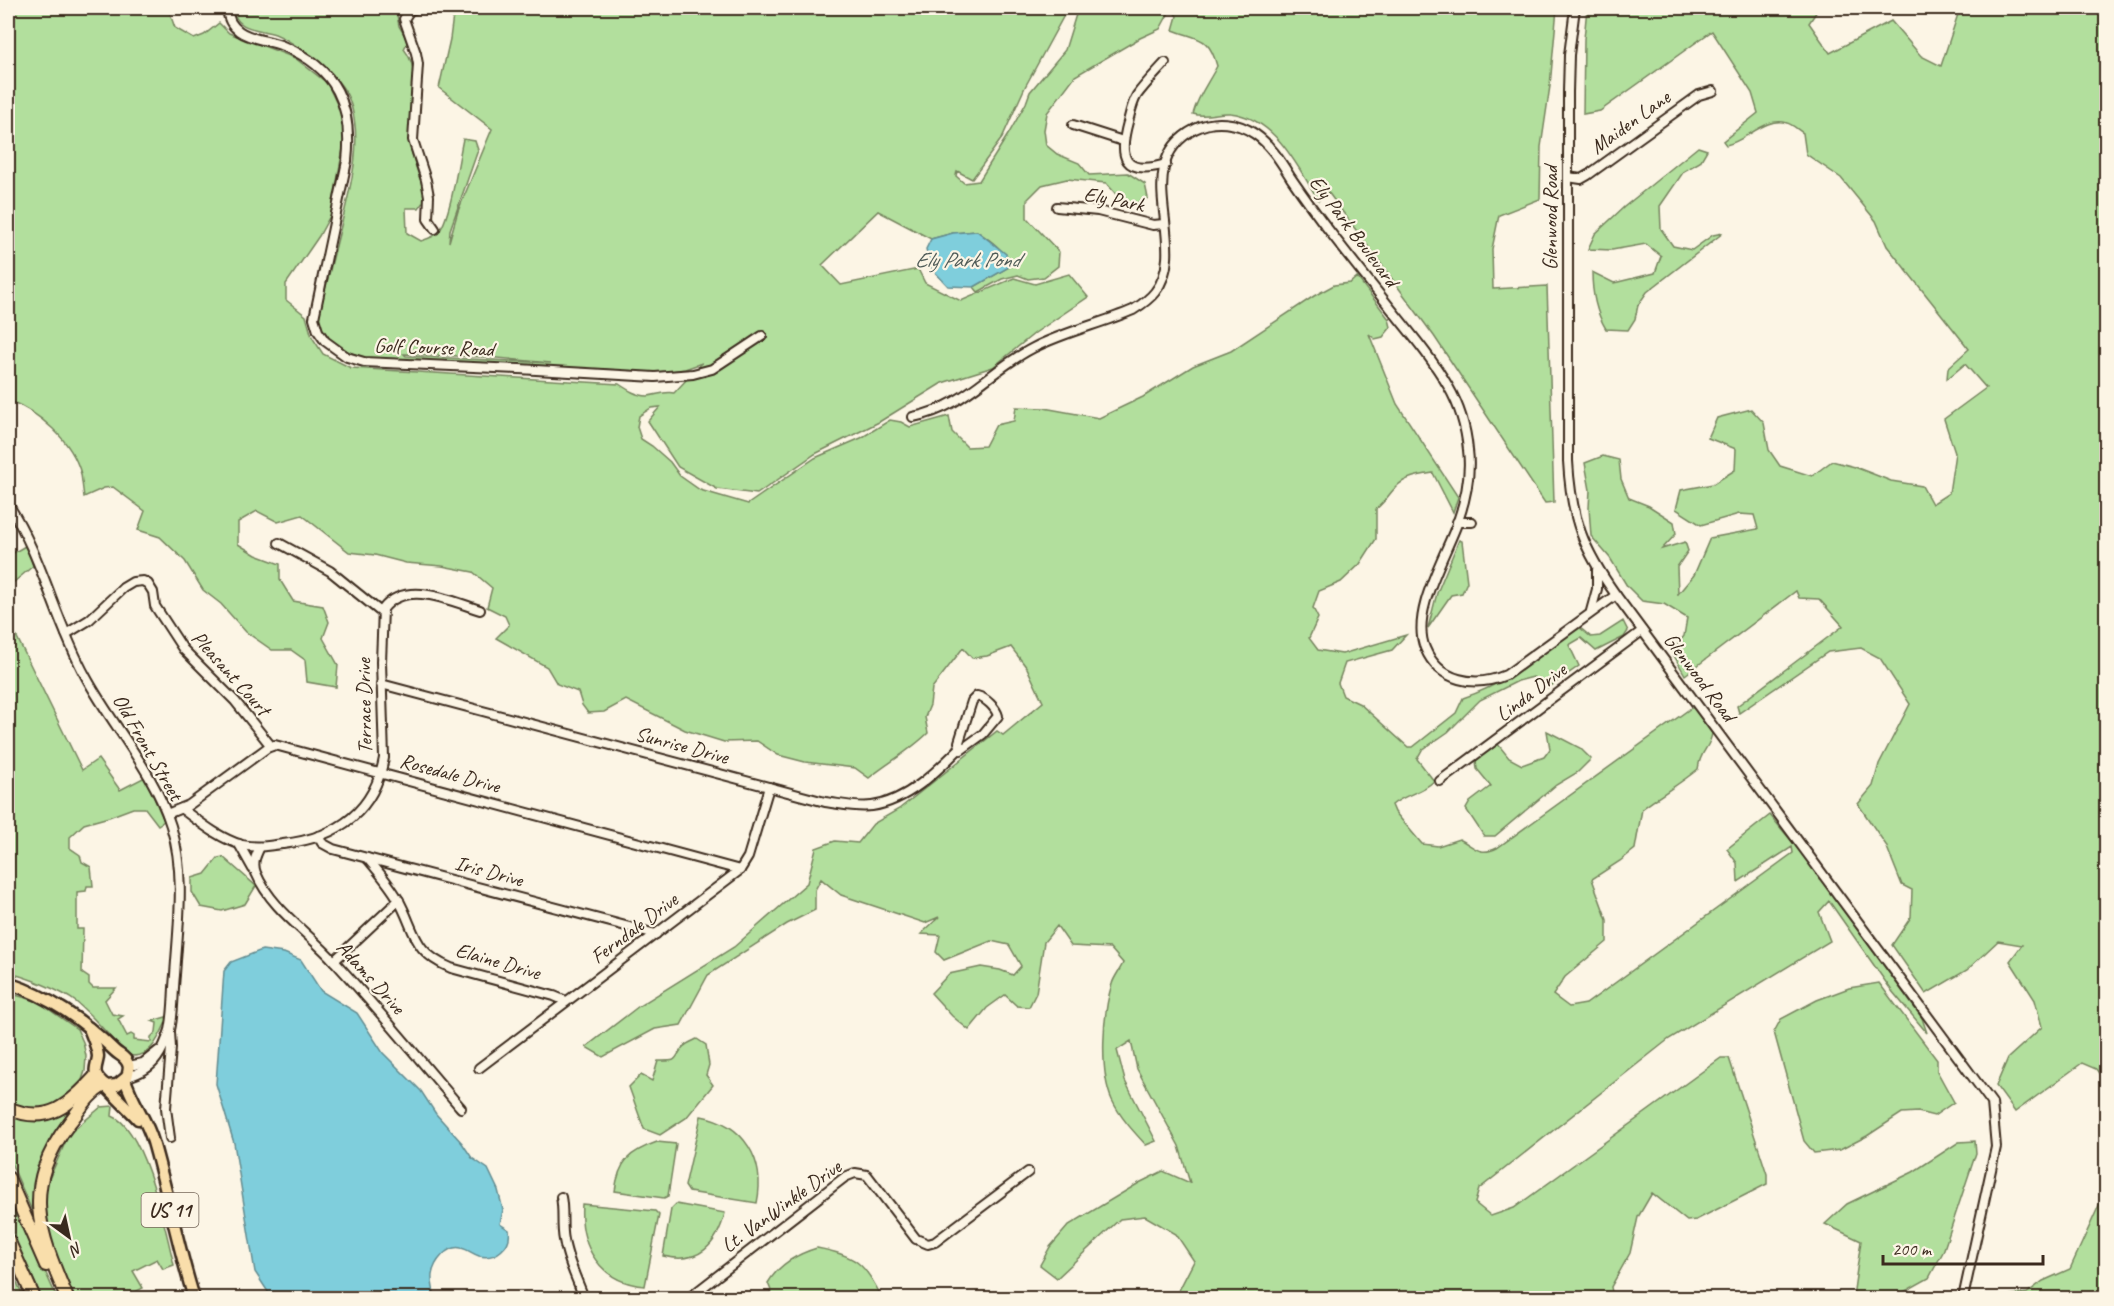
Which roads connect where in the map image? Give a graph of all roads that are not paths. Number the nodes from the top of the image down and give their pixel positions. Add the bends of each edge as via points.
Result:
1 (228, 8) edge
2 (418, 8) edge
3 (1575, 8) edge
4 (1165, 63) dead end
5 (1713, 91) dead end
6 (1073, 125) dead end
7 (1123, 141) junction
8 (1166, 164) junction
9 (1568, 177) junction
10 (1057, 207) dead end
11 (1164, 224) junction
12 (435, 230) dead end
13 (762, 336) dead end
14 (912, 417) dead end
15 (8, 504) edge
16 (1457, 522) junction
17 (1472, 522) dead end
18 (279, 543) dead end
19 (1597, 569) junction
20 (1616, 595) junction
21 (480, 610) dead end
22 (1590, 612) junction
23 (382, 613) junction
24 (1642, 631) junction
25 (66, 634) junction
26 (381, 684) junction
27 (271, 746) junction
28 (960, 748) junction
29 (381, 774) junction
30 (1440, 781) dead end
31 (769, 787) junction
32 (182, 809) junction
33 (167, 814) junction
34 (318, 836) junction
35 (239, 844) junction
36 (260, 847) junction
37 (367, 858) junction
38 (740, 870) junction
39 (255, 871) junction
40 (399, 900) junction
41 (656, 934) junction
42 (334, 961) junction
43 (8, 983) edge
44 (566, 1001) junction
45 (89, 1028) junction
46 (170, 1028) junction
47 (119, 1055) junction
48 (479, 1068) dead end
49 (127, 1074) junction
50 (101, 1078) junction
51 (8, 1108) edge
52 (461, 1108) dead end
53 (144, 1123) junction
54 (170, 1138) dead end
55 (1028, 1172) dead end
56 (8, 1178) edge
57 (561, 1197) dead end
58 (8, 1240) edge
59 (34, 1299) edge
60 (62, 1299) edge
61 (67, 1299) edge
62 (194, 1299) edge
63 (584, 1299) edge
64 (689, 1299) edge
65 (1963, 1299) edge

1 - 13 street, Golf Course Road via 228,18 241,32 296,52 322,71 344,105 350,136 347,161 314,318 322,336 337,351 372,364 666,377 712,369
2 - 12 street via 410,10 404,18 418,63 413,140 429,195 428,219
3 - 9 street, Glenwood Road via 1569,55
4 - 7 street via 1136,96
5 - 9 street, Maiden Lane via 1698,95 1588,175 1581,179
6 - 7 street
7 - 8 street via 1127,161 1135,166
8 - 11 street, Ely Park Boulevard via 1162,184
8 - 16 street, Ely Park Boulevard via 1184,136 1214,124 1242,126 1272,149 1449,387 1460,411 1468,451 1468,480
9 - 19 street, Glenwood Road via 1570,489 1580,532
10 - 11 street, Ely Park
11 - 14 street, Ely Park Boulevard via 1166,265 1159,286 1145,302 1030,350 961,399
15 - 25 street, Old Front Street via 35,553
16 - 17 street
16 - 22 street, Ely Park Boulevard via 1421,622 1424,647 1444,673 1470,682 1506,675
18 - 23 street via 330,571
19 - 20 street, Glenwood Road
19 - 22 street via 1597,589
20 - 22 street, Ely Park Boulevard
20 - 24 street, Glenwood Road
21 - 23 street via 417,594 395,598
23 - 26 street, Terrace Drive
24 - 30 street, Linda Drive
24 - 65 street, Glenwood Road via 1992,1103 1996,1147
25 - 27 street, Pleasant Court via 89,620 123,588 143,581 153,592 155,606 183,649 235,701
25 - 33 street, Old Front Street via 86,678 149,777
26 - 29 street, Terrace Drive via 385,735
26 - 31 street, Sunrise Drive
27 - 29 street, Rosedale Drive
27 - 32 street
28 - 28 street, Sunrise Drive via 971,744 998,716 981,696 972,701
28 - 31 street, Sunrise Drive via 911,790 871,806 825,802
29 - 34 street, Terrace Drive via 374,792 358,812 333,831
29 - 38 street, Rosedale Drive
31 - 38 street, Ferndale Drive via 748,857
32 - 33 street
32 - 35 street, Terrace Drive
33 - 46 street, Old Front Street via 175,838 180,885
34 - 36 street, Terrace Drive
34 - 37 street, Iris Drive via 328,847
35 - 36 street, Terrace Drive
35 - 39 street, Adams Drive
36 - 39 street
37 - 40 street, Elaine Drive
37 - 41 street, Iris Drive
38 - 41 street, Ferndale Drive
39 - 42 street, Adams Drive via 272,899
40 - 42 street
40 - 44 street, Elaine Drive via 413,936 435,960
41 - 44 street, Ferndale Drive
42 - 52 street, Adams Drive
43 - 45 main road, US 11 via 56,1004
44 - 48 street, Ferndale Drive
45 - 47 main road, US 11
45 - 50 main road
46 - 49 street, Old Front Street via 158,1056 149,1066 139,1073
46 - 54 street, Old Front Street via 166,1108
47 - 49 main road, US 11 via 126,1059
47 - 50 main road via 107,1055
49 - 50 main road via 117,1085
49 - 53 main road, US 11 via 130,1097
50 - 51 highway via 49,1114 34,1116
50 - 53 main road, US 11
50 - 61 highway via 58,1138 42,1174 39,1192 40,1222
53 - 62 main road, US 11 via 153,1142
55 - 64 street, Lt. VanWinkle Drive via 928,1244 916,1239 867,1175 855,1173
56 - 60 highway
57 - 63 street via 563,1239
58 - 59 highway

